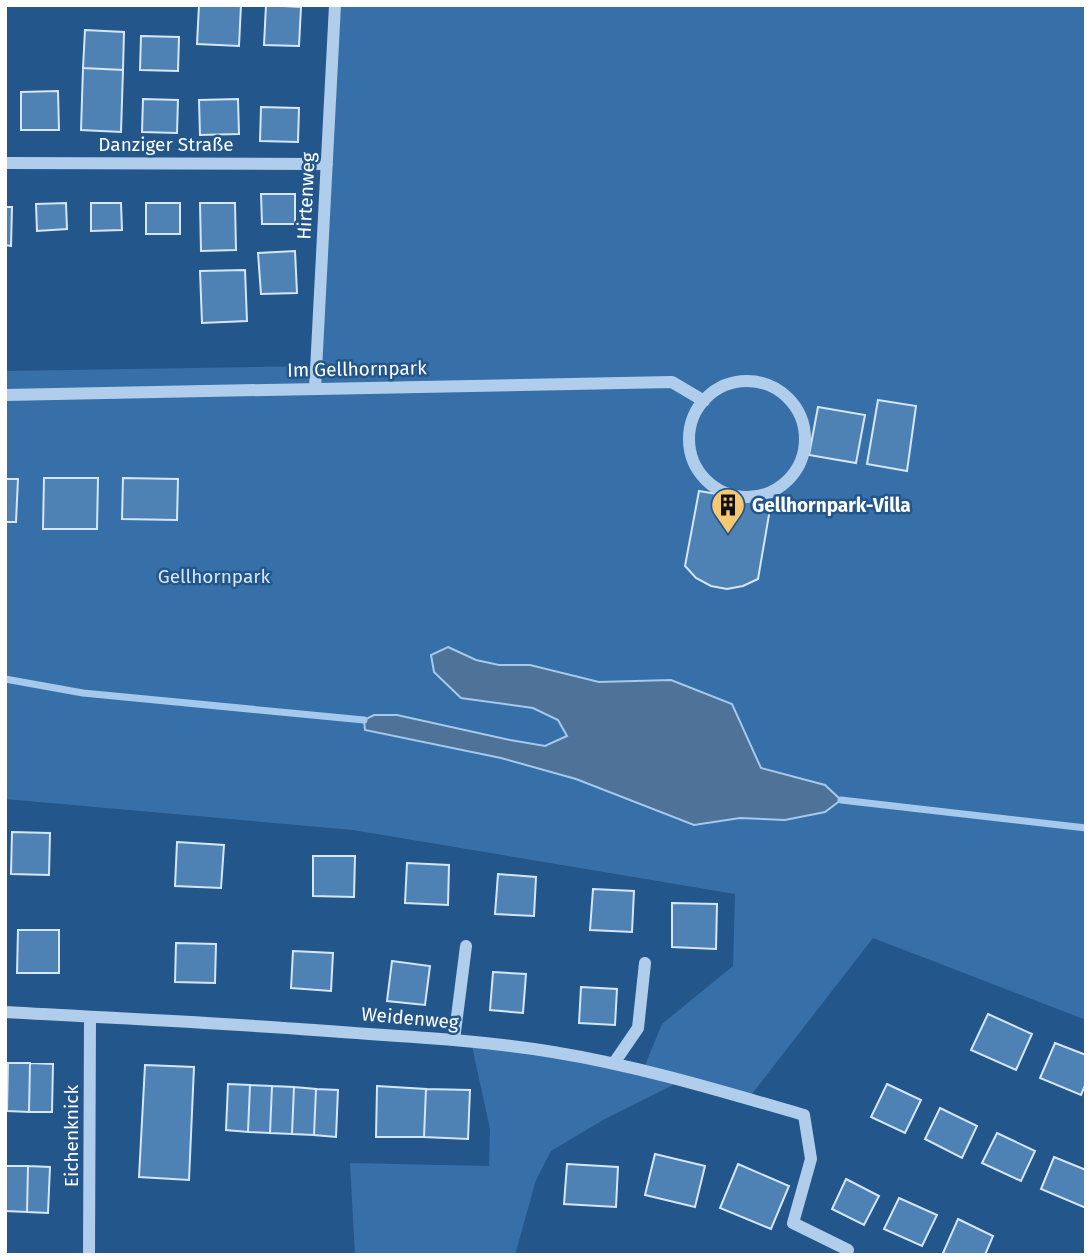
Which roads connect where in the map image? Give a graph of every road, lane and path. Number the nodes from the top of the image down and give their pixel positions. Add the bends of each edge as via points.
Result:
1 (335, 5) edge
2 (5, 163) edge
3 (327, 164) junction
4 (314, 389) junction
5 (5, 395) edge
6 (704, 401) junction
7 (466, 946) dead end
8 (645, 963) dead end
9 (5, 1012) edge
10 (90, 1017) junction
11 (454, 1040) junction
12 (614, 1063) junction
13 (848, 1250) dead end
14 (89, 1255) edge

1 - 3 street, Hirtenweg
2 - 3 street, Danziger Straße
3 - 4 street, Hirtenweg
4 - 5 street, Im Gellhornpark
4 - 6 street, Im Gellhornpark via 672,383
6 - 6 street via 727,384 745,381 779,391 793,403 804,428 803,455 796,471 772,491 745,497 708,483 690,447 690,427
7 - 11 street
8 - 12 street via 638,1028
9 - 10 street, Weidenweg
10 - 11 street, Weidenweg
10 - 14 street, Eichenknick
11 - 12 street, Weidenweg
12 - 13 street, Weidenweg via 804,1115 811,1159 793,1223

